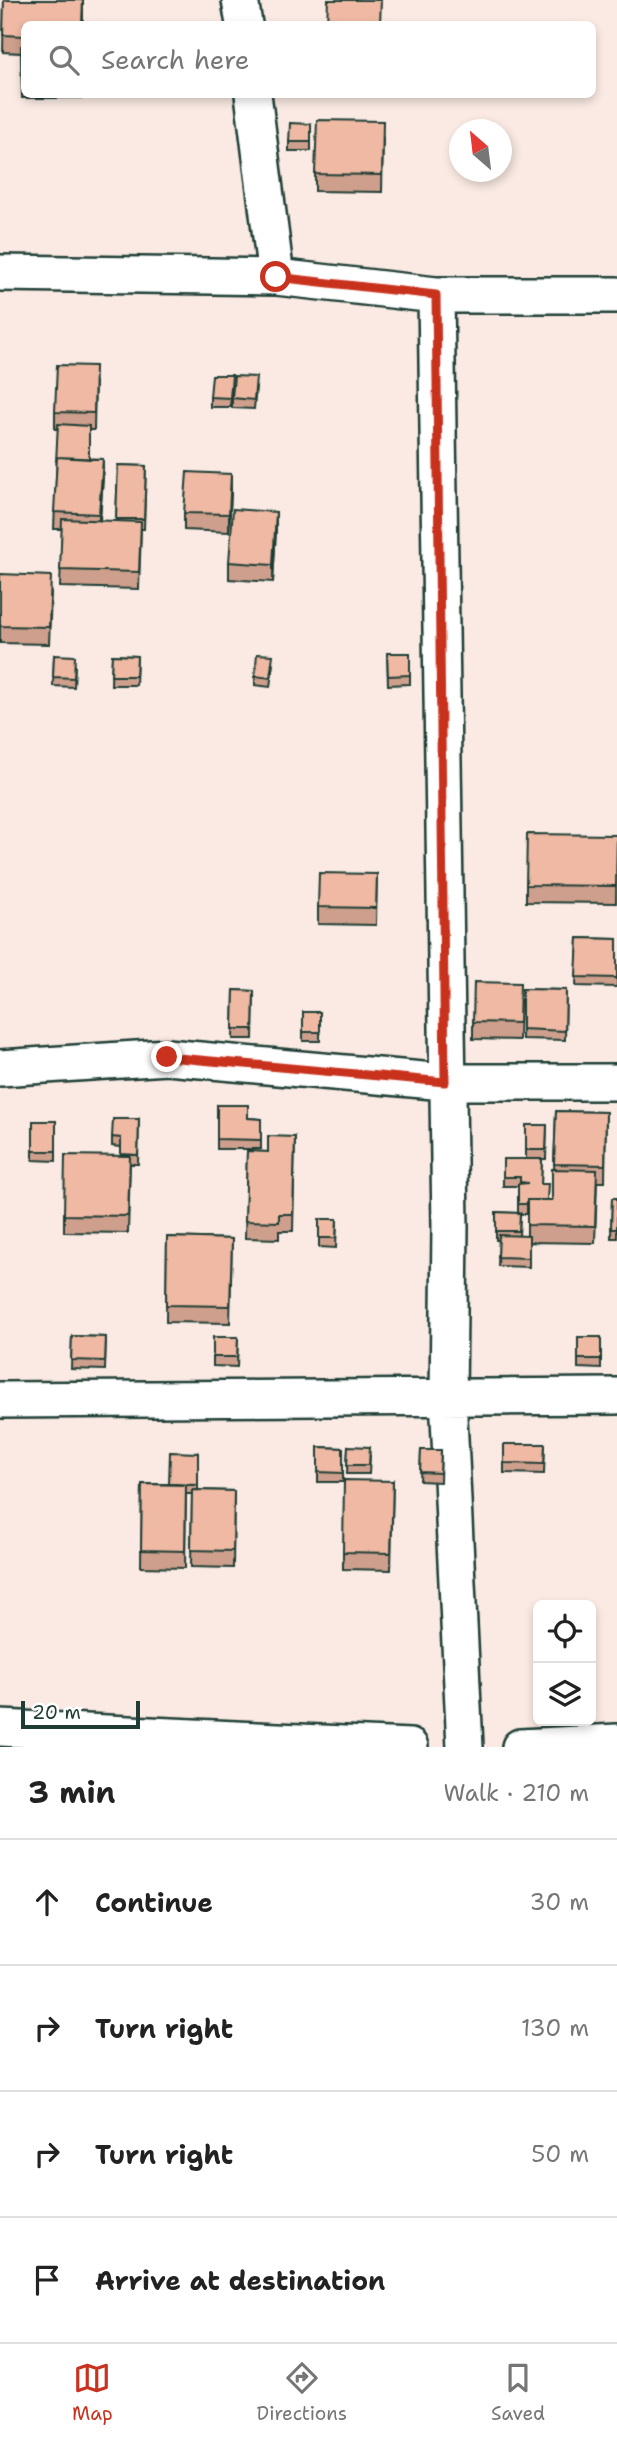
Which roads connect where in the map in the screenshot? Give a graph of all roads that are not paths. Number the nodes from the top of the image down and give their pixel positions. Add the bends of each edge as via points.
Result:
1 (240, 0) edge
2 (244, 21) edge
3 (254, 98) edge
4 (0, 273) edge
5 (276, 277) junction
6 (436, 295) junction
7 (617, 295) edge
8 (0, 1068) edge
9 (445, 1082) junction
10 (617, 1082) edge
11 (617, 1396) edge
12 (448, 1397) junction
13 (0, 1400) edge
14 (0, 1728) edge
15 (617, 1742) edge
16 (410, 1747) edge
17 (465, 1747) edge
18 (520, 1747) edge

1 - 2 street
3 - 5 street
4 - 5 street
5 - 6 street
6 - 7 street
6 - 9 street
8 - 9 street via 167,1057
9 - 10 street
9 - 12 street via 450,1227
11 - 12 street
12 - 13 street
12 - 17 street
14 - 16 street
15 - 18 street

